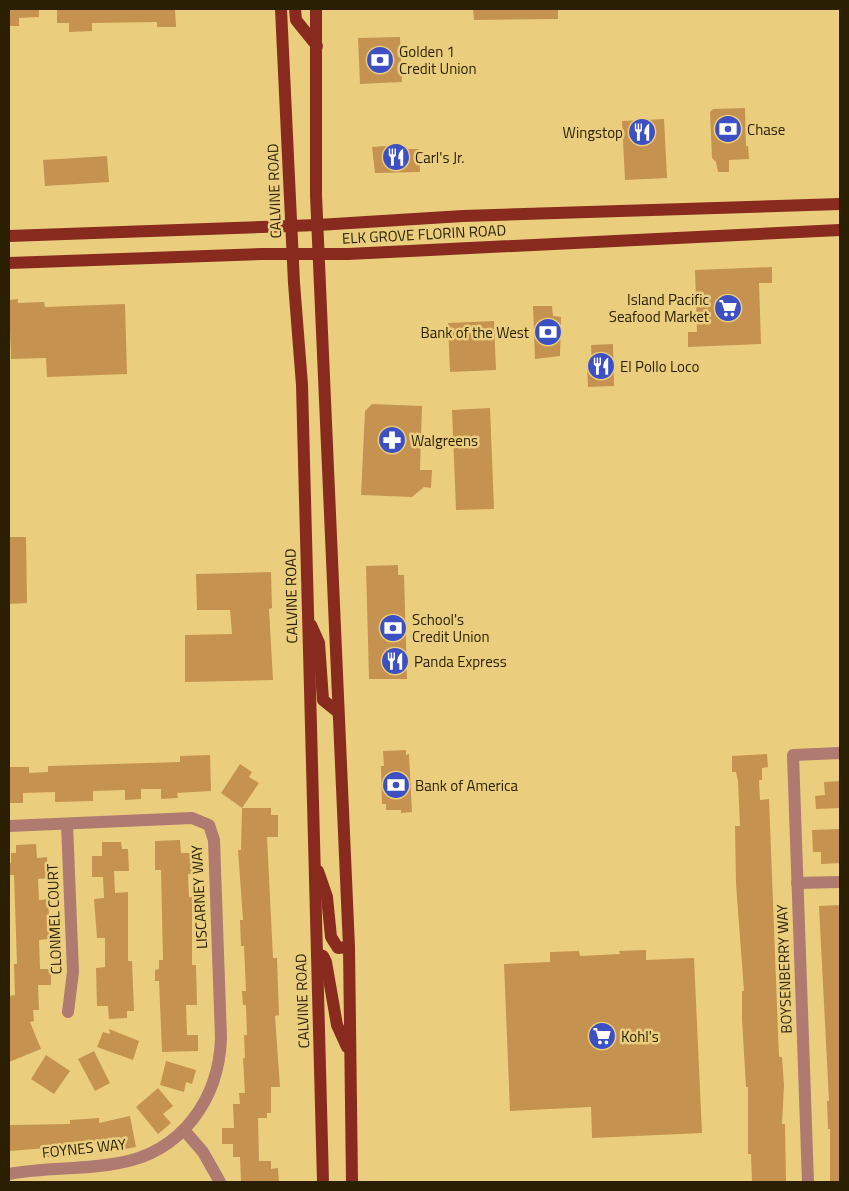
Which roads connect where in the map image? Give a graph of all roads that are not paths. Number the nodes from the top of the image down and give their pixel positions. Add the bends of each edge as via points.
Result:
1 (282, 9) edge
2 (295, 9) edge
3 (316, 9) edge
4 (317, 46) junction
5 (840, 204) edge
6 (318, 225) junction
7 (292, 226) junction
8 (840, 230) edge
9 (9, 236) edge
10 (293, 254) junction
11 (319, 255) junction
12 (9, 263) edge
13 (308, 618) junction
14 (338, 712) junction
15 (840, 753) edge
16 (67, 824) junction
17 (9, 826) edge
18 (314, 860) junction
19 (840, 882) edge
20 (797, 883) junction
21 (349, 947) junction
22 (317, 954) junction
23 (68, 1012) dead end
24 (350, 1054) junction
25 (184, 1130) junction
26 (9, 1174) edge
27 (220, 1182) edge
28 (323, 1182) edge
29 (352, 1182) edge
30 (808, 1182) edge

1 - 7 main road, CALVINE ROAD
2 - 4 main road via 296,20
3 - 4 main road
4 - 6 main road
5 - 6 main road, ELK GROVE FLORIN ROAD via 463,216
6 - 7 main road, ELK GROVE FLORIN ROAD
6 - 11 main road
7 - 9 main road, ELK GROVE FLORIN ROAD
7 - 10 main road, CALVINE ROAD
8 - 11 main road, ELK GROVE FLORIN ROAD
10 - 11 main road, ELK GROVE FLORIN ROAD
10 - 12 main road, ELK GROVE FLORIN ROAD
10 - 13 main road, CALVINE ROAD via 302,384
11 - 14 main road
13 - 14 main road via 319,643 323,700
13 - 18 main road, CALVINE ROAD
14 - 21 main road
15 - 20 street, BOYSENBERRY WAY via 793,754
16 - 17 street, LISCARNEY WAY
16 - 23 street, CLONMEL COURT via 73,972
16 - 25 street, LISCARNEY WAY via 192,818 209,825 214,840 221,1053 205,1103
18 - 21 main road via 327,897 331,937 338,948
18 - 22 main road, CALVINE ROAD
19 - 20 street
20 - 30 street, BOYSENBERRY WAY
21 - 24 main road
22 - 24 main road via 326,962 337,1025
22 - 28 main road, CALVINE ROAD
24 - 29 main road
25 - 26 street, FOYNES WAY via 160,1149 118,1164
25 - 27 street via 204,1152

